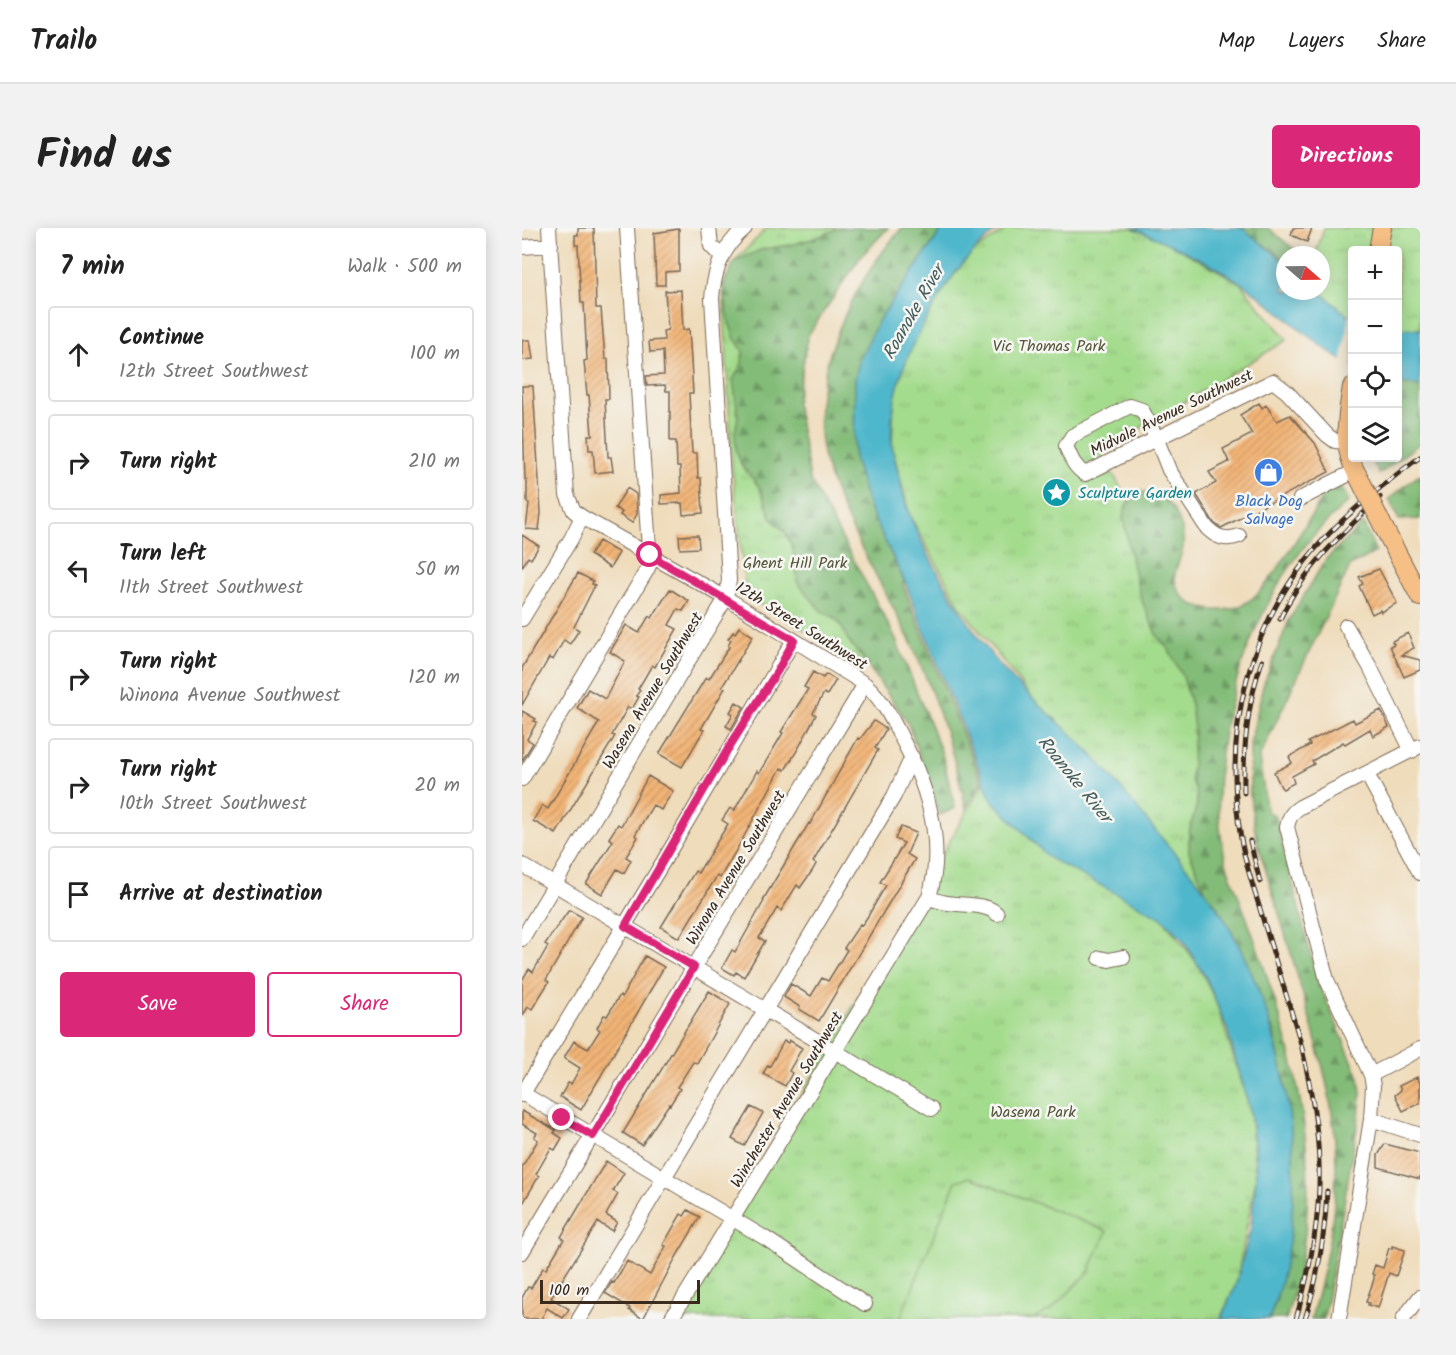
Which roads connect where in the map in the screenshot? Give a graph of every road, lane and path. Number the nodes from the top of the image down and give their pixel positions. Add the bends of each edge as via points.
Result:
1 (549, 228) edge
2 (627, 228) edge
3 (709, 228) edge
4 (745, 228) edge
5 (1382, 228) edge
6 (550, 244) junction
7 (1379, 246) edge
8 (522, 247) edge
9 (722, 256) junction
10 (1349, 408) edge
11 (1156, 437) junction
12 (1347, 442) junction
13 (1356, 473) junction
14 (1300, 499) dead end
15 (582, 517) junction
16 (1239, 536) dead end
17 (650, 555) junction
18 (1420, 597) edge
19 (726, 598) junction
20 (522, 619) edge
21 (1346, 626) dead end
22 (794, 640) junction
23 (865, 684) junction
24 (1416, 748) edge
25 (912, 757) junction
26 (1367, 774) junction
27 (522, 779) edge
28 (522, 865) edge
29 (1420, 873) edge
30 (555, 885) junction
31 (929, 897) junction
32 (997, 914) dead end
33 (625, 926) junction
34 (522, 939) edge
35 (1123, 957) dead end
36 (1100, 958) dead end
37 (694, 967) junction
38 (764, 1010) junction
39 (1420, 1049) edge
40 (834, 1051) junction
41 (1371, 1075) junction
42 (522, 1094) edge
43 (932, 1109) dead end
44 (1371, 1119) junction
45 (1418, 1132) edge
46 (593, 1136) junction
47 (663, 1177) junction
48 (733, 1219) junction
49 (522, 1252) edge
50 (1420, 1297) edge
51 (865, 1304) dead end
52 (579, 1319) edge
53 (671, 1319) edge
54 (1339, 1319) edge
55 (1403, 1319) edge

1 - 6 street
2 - 17 street
3 - 9 street via 711,246
4 - 9 street, Wasena Avenue Southwest
5 - 7 main road
6 - 8 street
6 - 15 street via 567,495 574,511
9 - 19 street, Wasena Avenue Southwest via 712,298 729,580
10 - 12 main road
11 - 11 street, Midvale Avenue Southwest via 1085,474 1077,469 1066,446 1072,436 1130,406 1142,410
11 - 12 street, Midvale Avenue Southwest via 1273,381 1335,441
11 - 16 street via 1169,470 1206,528 1226,539
12 - 13 main road
13 - 14 street
13 - 18 main road, bridge
15 - 17 street, 12th Street Southwest
15 - 20 street
17 - 19 street, 12th Street Southwest
17 - 27 street via 647,570
19 - 22 street, 12th Street Southwest
19 - 30 street, Wasena Avenue Southwest
21 - 24 street
22 - 23 street, 12th Street Southwest
22 - 33 street
23 - 25 street, 12th Street Southwest via 877,694
23 - 37 street, Winona Avenue Southwest
24 - 26 street
25 - 31 street, 12th Street Southwest via 927,796 934,831 936,870
25 - 38 street via 894,796
26 - 29 street
26 - 41 street via 1300,807 1290,816 1287,827 1327,980
28 - 30 street
30 - 33 street
30 - 34 street, Wasena Avenue Southwest
31 - 32 street via 939,903 989,907
31 - 40 street, Winchester Avenue Southwest
33 - 37 street
33 - 42 street
35 - 36 street
37 - 38 street
37 - 46 street, Winona Avenue Southwest
38 - 40 street
38 - 47 street
39 - 41 street
40 - 43 street
40 - 48 street, Winchester Avenue Southwest
41 - 44 street
42 - 46 street
44 - 45 street
44 - 54 street
46 - 47 street
46 - 49 street, Winona Avenue Southwest
47 - 48 street
47 - 52 street
48 - 51 street
48 - 53 street, Winchester Avenue Southwest
50 - 55 street

